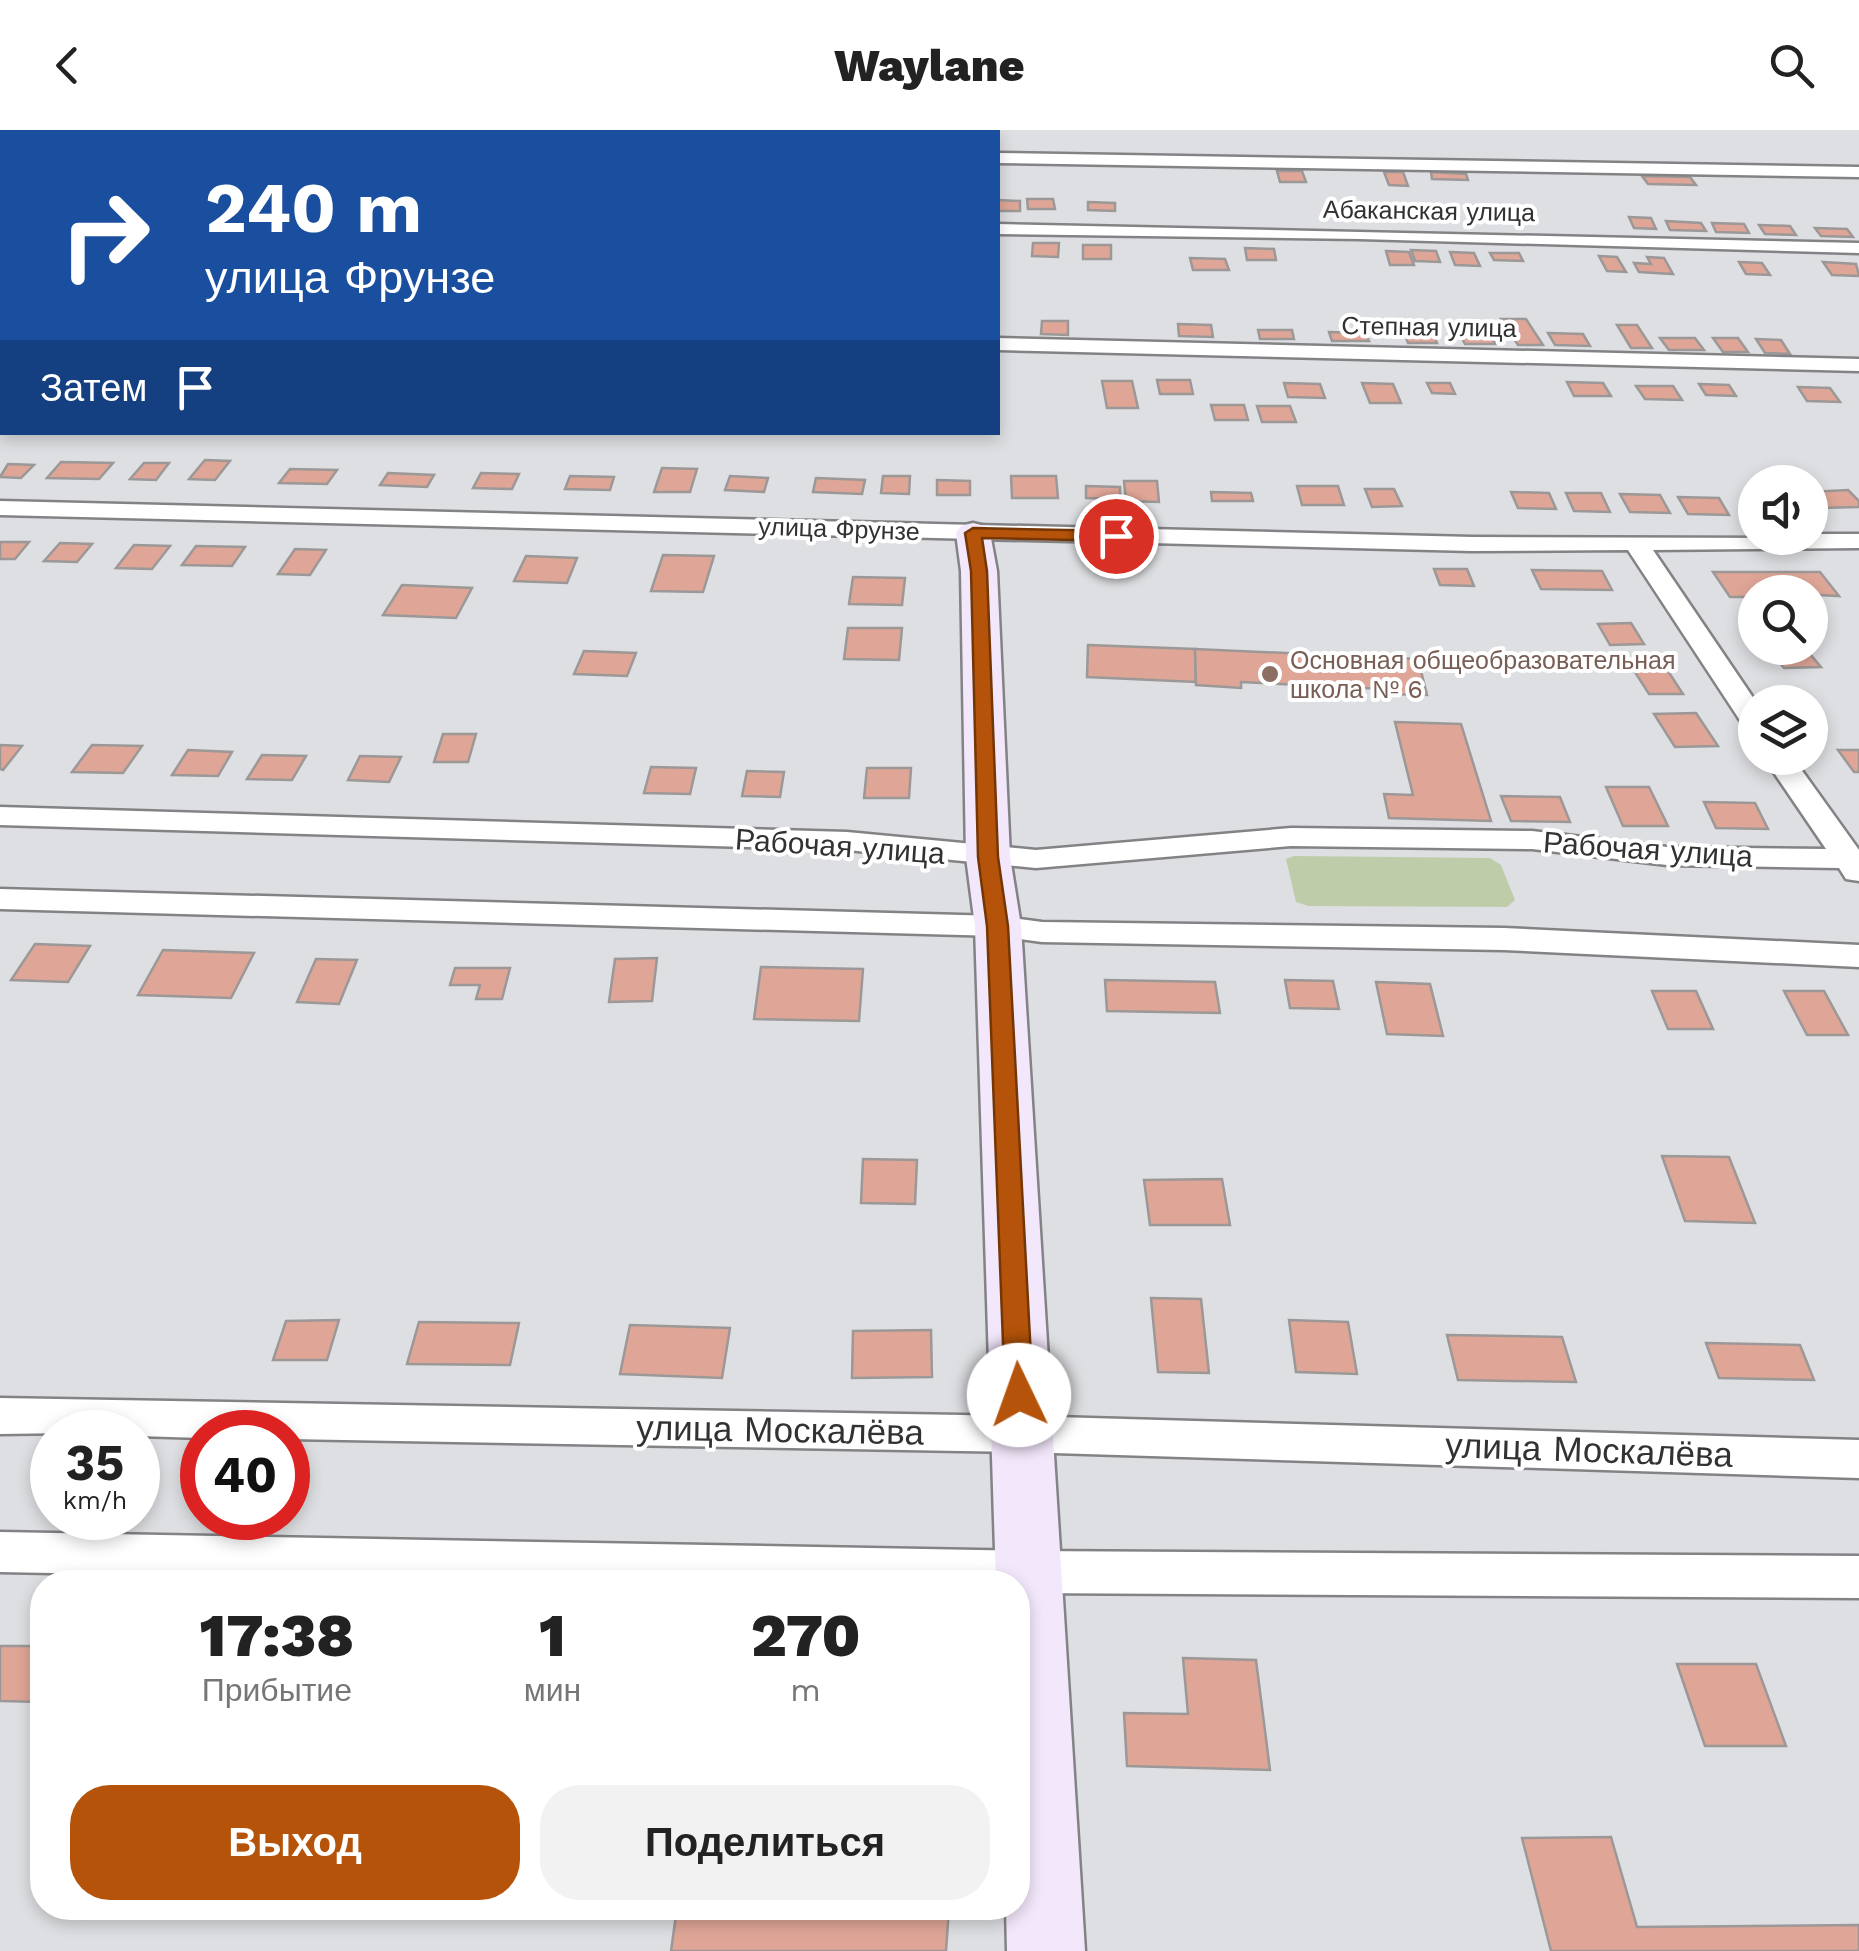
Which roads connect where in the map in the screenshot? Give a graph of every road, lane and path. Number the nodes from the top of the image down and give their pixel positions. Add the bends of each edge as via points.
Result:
1 (1000, 158) edge
2 (1859, 172) edge
3 (1000, 229) edge
4 (1859, 248) edge
5 (1000, 344) edge
6 (1000, 363) edge
7 (1859, 365) edge
8 (1859, 379) edge
9 (0, 508) edge
10 (973, 533) junction
11 (1859, 542) edge
12 (1637, 545) junction
13 (1738, 696) edge
14 (1791, 775) edge
15 (0, 816) edge
16 (988, 857) junction
17 (1855, 864) edge
18 (0, 898) edge
19 (998, 926) junction
20 (1859, 956) edge
21 (0, 1416) edge
22 (1020, 1434) junction
23 (1859, 1459) edge
24 (0, 1552) edge
25 (925, 1570) edge
26 (1028, 1570) edge
27 (1030, 1572) edge
28 (1859, 1577) edge
29 (1030, 1614) edge
30 (1046, 1951) edge

1 - 2 street
3 - 4 street, Абаканская улица
5 - 7 street, Степная улица
6 - 8 street, Степная улица
9 - 10 street, улица Фрунзе
10 - 12 street, улица Фрунзе
10 - 16 street
11 - 12 street, улица Фрунзе
12 - 13 street
14 - 17 street
15 - 16 street, Рабочая улица via 847,842
16 - 17 street, Рабочая улица via 1036,859 1291,836 1532,840 1667,856
16 - 19 street
18 - 19 street
19 - 20 street
19 - 22 street
21 - 22 street, улица Москалёва
22 - 23 street, улица Москалёва
22 - 26 street
24 - 25 street
27 - 28 street
29 - 30 street

